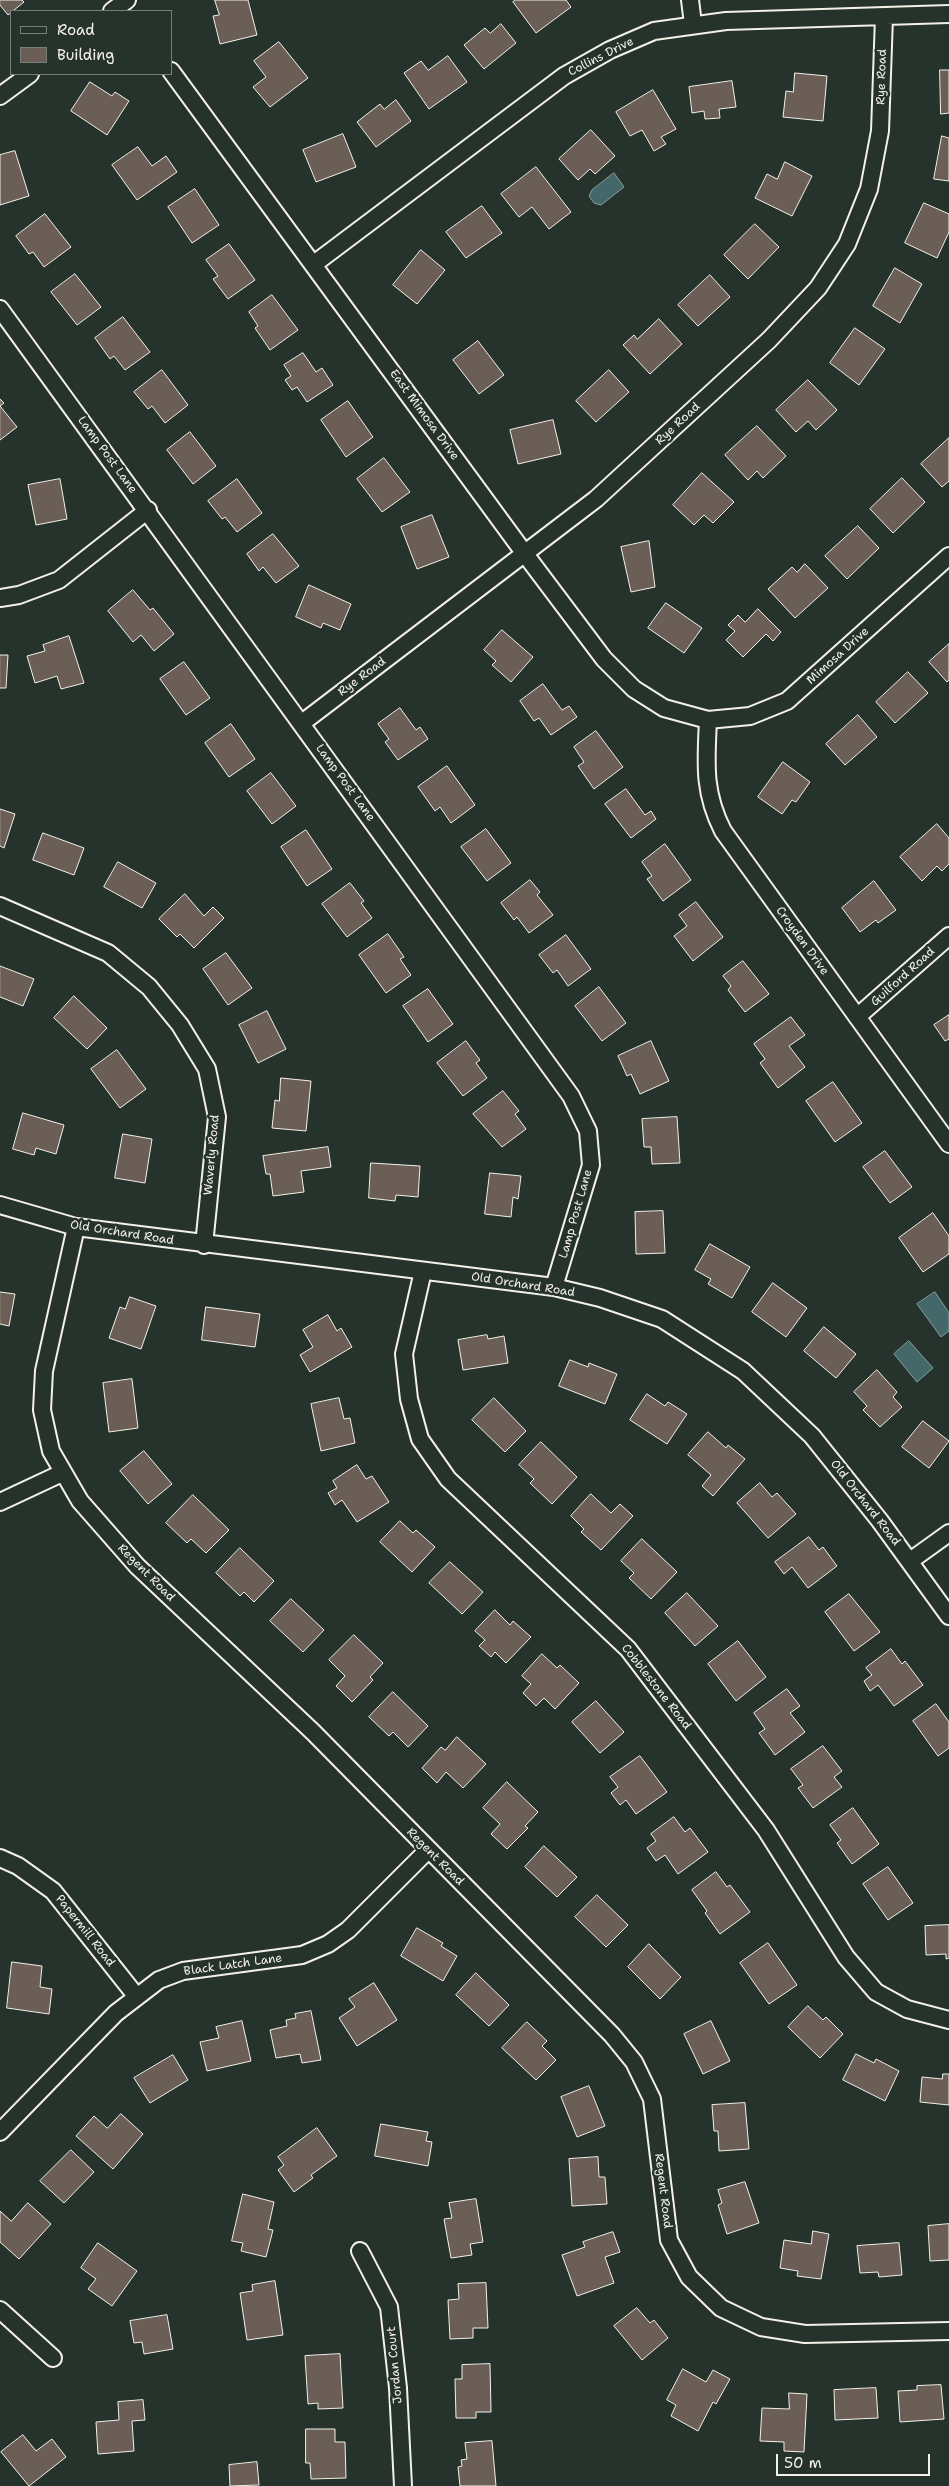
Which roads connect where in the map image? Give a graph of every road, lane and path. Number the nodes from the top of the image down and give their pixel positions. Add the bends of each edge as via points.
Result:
1 (690, 0) edge
2 (949, 14) edge
3 (884, 17) junction
4 (693, 24) junction
5 (172, 72) edge
6 (29, 75) edge
7 (0, 96) edge
8 (314, 264) junction
9 (0, 309) edge
10 (148, 510) junction
11 (525, 554) junction
12 (949, 556) edge
13 (0, 598) edge
14 (708, 720) junction
15 (302, 723) junction
16 (0, 906) edge
17 (949, 936) edge
18 (857, 1017) junction
19 (949, 1144) edge
20 (0, 1205) edge
21 (76, 1227) junction
22 (204, 1244) junction
23 (423, 1271) junction
24 (554, 1287) junction
25 (62, 1473) junction
26 (0, 1502) edge
27 (949, 1533) edge
28 (910, 1560) junction
29 (949, 1616) edge
30 (428, 1850) junction
31 (0, 1858) edge
32 (138, 1997) junction
33 (949, 2020) edge
34 (0, 2132) edge
35 (360, 2251) dead end
36 (0, 2310) edge
37 (949, 2331) edge
38 (53, 2358) dead end
39 (403, 2486) edge

1 - 4 street
2 - 3 street, Collins Drive
3 - 4 street, Collins Drive
3 - 11 street, Rye Road via 880,131 870,189 847,244 818,288 769,340 596,499
4 - 8 street, Collins Drive via 654,31 610,50 564,76
5 - 8 street, East Mimosa Drive
6 - 7 street
8 - 11 street, East Mimosa Drive
9 - 10 street, Lamp Post Lane
10 - 13 street via 59,580 20,595
10 - 15 street, Lamp Post Lane
11 - 14 street, East Mimosa Drive via 604,659 634,689 664,708
11 - 15 street, Rye Road
12 - 14 street, Mimosa Drive via 787,701 750,716
14 - 18 street, Croyden Drive via 707,782 712,810 723,831
15 - 24 street, Lamp Post Lane via 571,1096 588,1131 591,1165
16 - 22 street, Waverly Road via 108,953 149,987 180,1025 207,1069 217,1116
17 - 18 street, Guilford Road
18 - 19 street, Croyden Drive
20 - 21 street, Old Orchard Road
21 - 22 street, Old Orchard Road
21 - 25 street, Regent Road via 44,1371 42,1410 50,1451
22 - 23 street, Old Orchard Road
23 - 24 street, Old Orchard Road
23 - 33 street, Cobblestone Road via 404,1354 409,1399 420,1440 448,1479 628,1649 766,1830 846,1957 876,1992 907,2009
24 - 28 street, Old Orchard Road via 600,1298 662,1319 742,1371 812,1436
25 - 26 street
25 - 30 street, Regent Road via 80,1501 137,1566 313,1732
27 - 28 street
28 - 29 street, Old Orchard Road
30 - 32 street, Black Latch Lane via 348,1930 328,1944 302,1955 183,1971 159,1980
30 - 37 street, Regent Road via 612,2035 634,2062 652,2099 669,2240 689,2277 721,2308 761,2327 805,2334
31 - 32 street, Papermill Road via 18,1866 53,1891
32 - 34 street, Black Latch Lane via 116,2014
35 - 39 street, Jordan Court via 389,2307 398,2388
36 - 38 street

